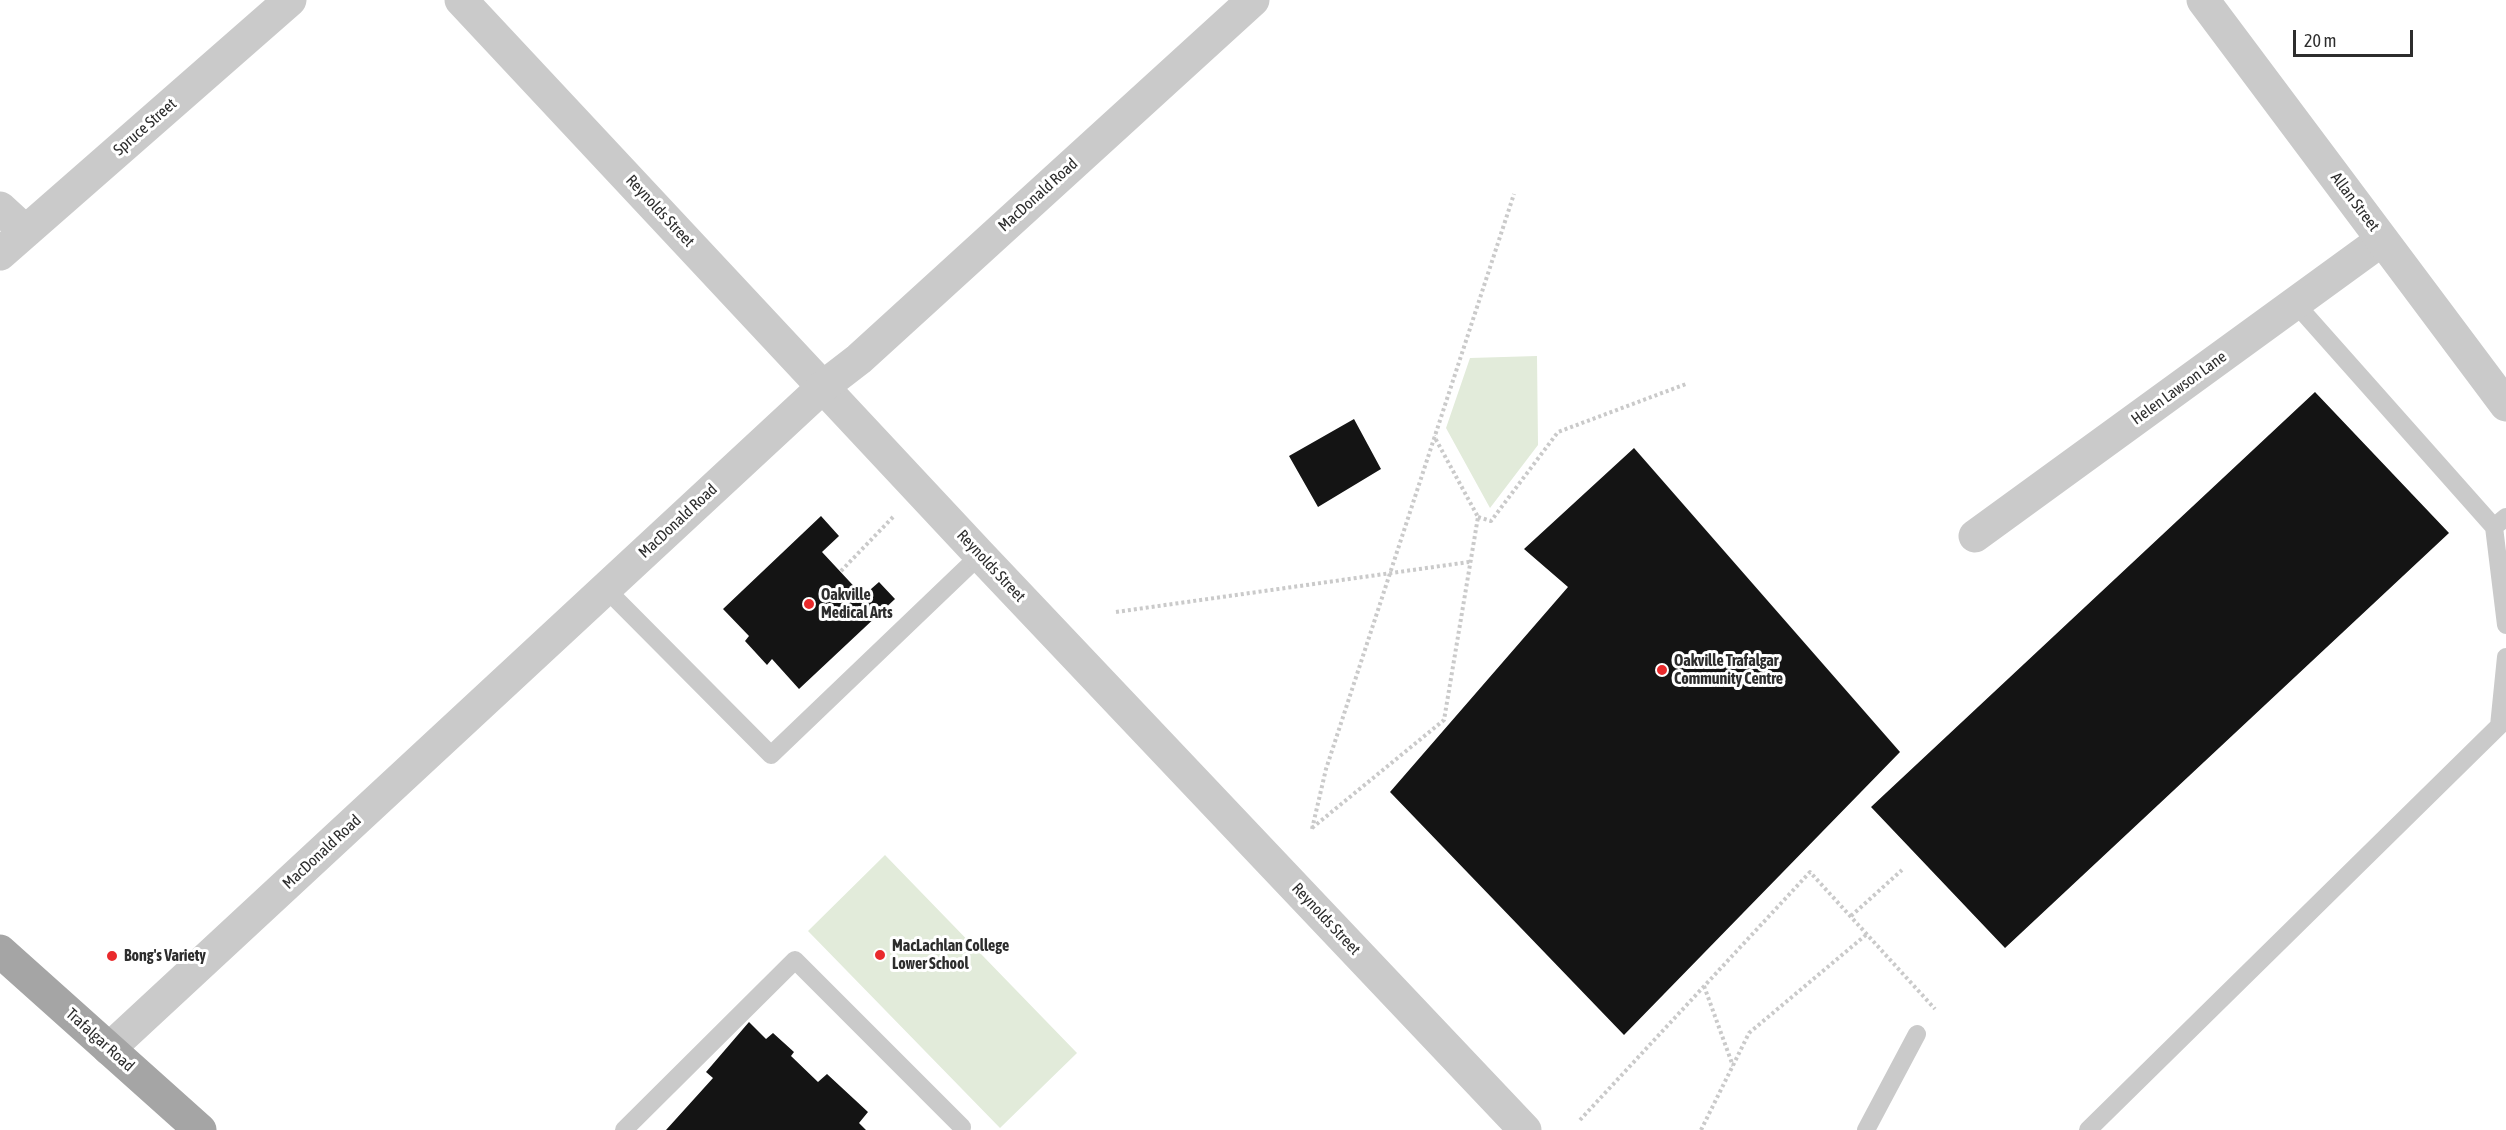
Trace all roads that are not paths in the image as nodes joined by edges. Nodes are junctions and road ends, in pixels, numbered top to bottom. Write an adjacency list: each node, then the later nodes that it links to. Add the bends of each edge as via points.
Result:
1 (290, 0): 6 (street, Spruce Street)
2 (461, 0): 10 (street, Reynolds Street)
3 (1253, 0): 10 (street, MacDonald Road)
4 (2203, 0): 7 (street, Allan Street)
5 (0, 208): 6 (street)
6 (25, 231): 8 (street, Spruce Street)
7 (2382, 240): 9 (street, Helen Lawson Lane); 11 (street, Allan Street)
8 (0, 254)
9 (2295, 303): 12 (lane); 13 (street, Helen Lawson Lane)
10 (824, 386): 14 (street, Reynolds Street); 15 (street, MacDonald Road)
11 (2506, 405)
12 (2500, 522): 16 (lane)
13 (1975, 536)
14 (980, 555): 15 (lane, via 771,755); 24 (street, Reynolds Street)
15 (605, 588): 20 (street, MacDonald Road)
16 (2506, 625)
17 (2506, 657): 26 (lane, via 2499,726)
18 (0, 951): 20 (main road, Trafalgar Road)
19 (1917, 1034): 25 (lane)
20 (109, 1048): 22 (main road, Trafalgar Road)
21 (962, 1126): 23 (lane, via 795,960)
22 (200, 1130)
23 (624, 1130)
24 (1525, 1130)
25 (1866, 1130)
26 (2088, 1130)

